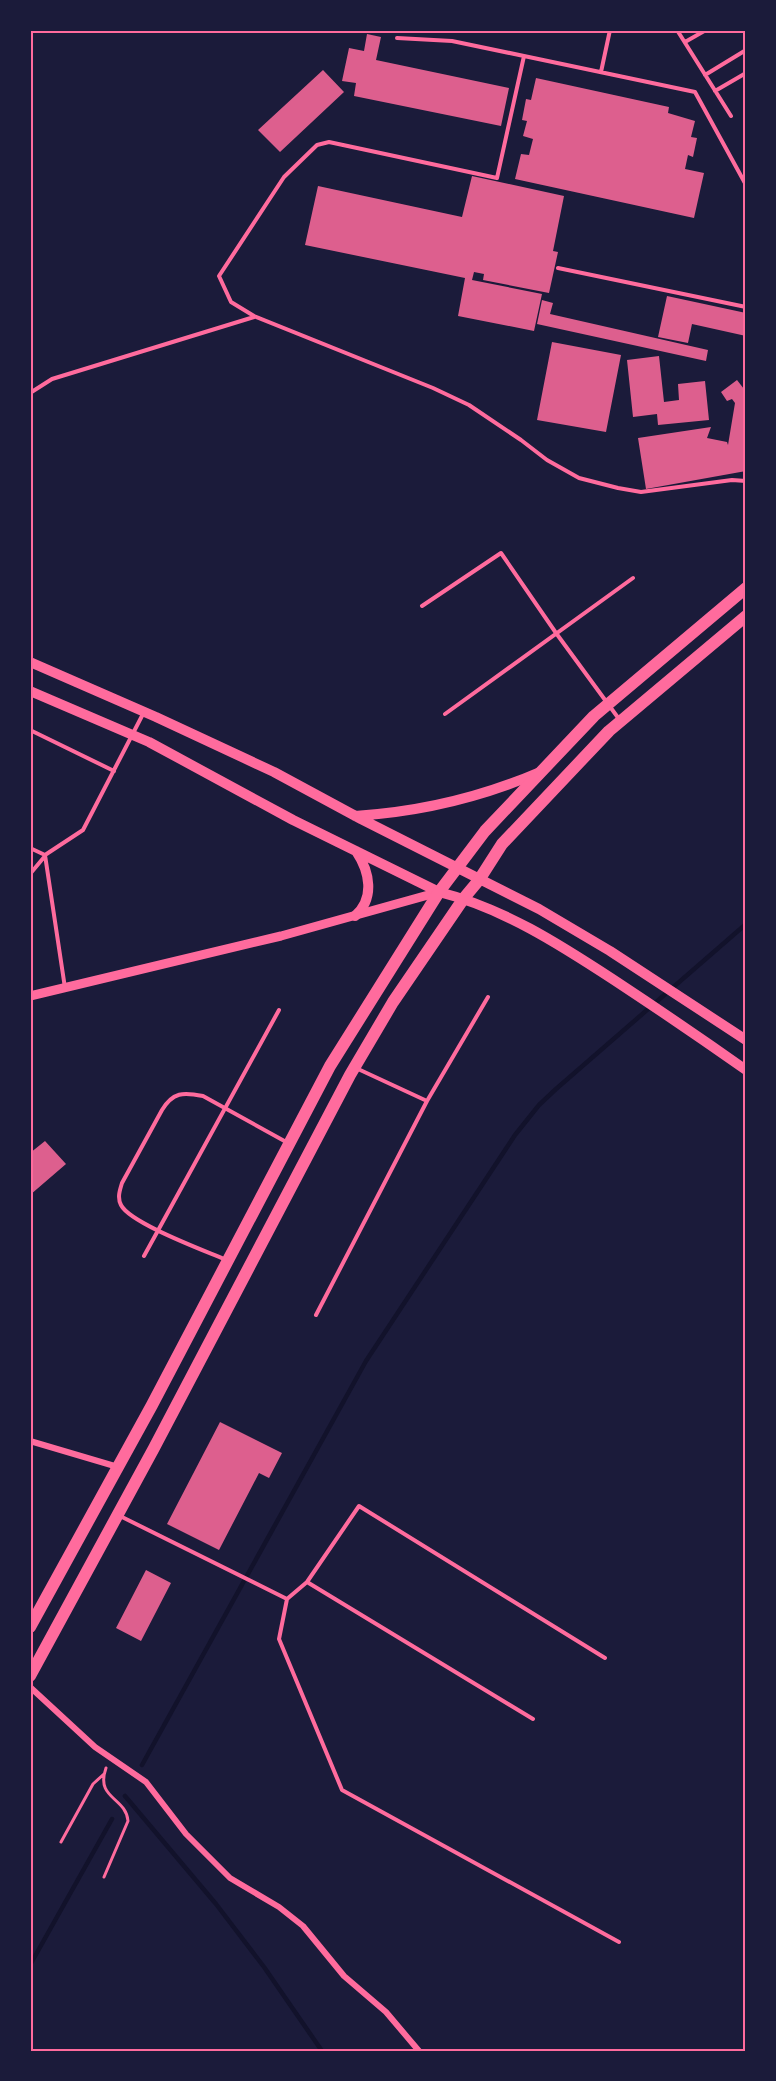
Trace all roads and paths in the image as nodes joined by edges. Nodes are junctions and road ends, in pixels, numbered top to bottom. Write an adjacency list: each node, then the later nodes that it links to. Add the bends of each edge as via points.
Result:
1 (610, 30): 8 (lane)
2 (677, 30): 5 (lane)
3 (706, 30): 5 (lane)
4 (397, 38): 7 (lane, via 452,41)
5 (685, 42): 10 (lane)
6 (746, 50): 10 (lane)
7 (524, 56): 8 (lane); 16 (lane, via 497,178 329,142 317,145 284,177 219,276 231,302)
8 (601, 72): 13 (lane, via 695,92)
9 (746, 73): 11 (lane)
10 (705, 75): 11 (lane)
11 (715, 91): 12 (lane)
12 (730, 116)
13 (746, 185)
14 (558, 268): 15 (lane)
15 (746, 308)
16 (254, 316): 17 (lane, via 52,379); 18 (lane, via 469,405 547,460 579,477 641,492)
17 (30, 393)
18 (746, 481)
19 (633, 578): 23 (lane)
20 (746, 588): 26 (main road)
21 (423, 606): 23 (lane, via 501,552)
22 (746, 616): 29 (main road)
23 (556, 633): 26 (lane); 28 (lane)
24 (30, 662): 27 (main road)
25 (30, 691): 31 (main road)
26 (608, 704): 29 (lane); 33 (main road)
27 (144, 712): 31 (lane); 34 (main road, via 274,772)
28 (445, 714)
29 (621, 721): 40 (main road, via 502,844)
30 (30, 730): 32 (lane)
31 (132, 735): 32 (lane); 36 (main road)
32 (114, 771): 37 (lane, via 83,830)
33 (541, 772): 34 (main road, via 451,803); 38 (main road, via 485,831)
34 (356, 816): 38 (main road)
35 (30, 848): 37 (lane)
36 (354, 849): 41 (main road); 43 (main road, via 364,864 370,888 364,908)
37 (45, 855): 39 (lane); 44 (lane)
38 (458, 868): 40 (main road); 41 (main road)
39 (30, 874)
40 (479, 880): 42 (main road); 48 (main road, via 539,909 610,951)
41 (439, 892): 42 (main road); 43 (street); 53 (main road, via 330,1066)
42 (464, 898): 49 (main road, via 393,1002); 50 (main road, via 517,921 599,970)
43 (355, 916): 44 (street)
44 (65, 988): 45 (street)
45 (30, 996)
46 (488, 997): 51 (lane)
47 (279, 1010): 52 (lane)
48 (746, 1040)
49 (355, 1067): 51 (lane); 60 (main road)
50 (746, 1070)
51 (426, 1101): 57 (lane)
52 (224, 1108): 53 (lane); 54 (lane); 54 (lane, via 190,1093 167,1100 122,1182 121,1206 135,1220)
53 (289, 1144): 56 (main road)
54 (158, 1229): 55 (lane); 56 (lane)
55 (144, 1256)
56 (228, 1261): 59 (main road)
57 (316, 1315)
58 (30, 1441): 59 (street)
59 (118, 1467): 63 (main road)
60 (118, 1515): 62 (lane); 65 (main road)
61 (307, 1582): 62 (lane); 64 (lane, via 359,1506); 67 (lane)
62 (287, 1599): 72 (lane, via 279,1639 342,1790)
63 (30, 1627)
64 (605, 1658)
65 (30, 1676)
66 (30, 1687): 68 (street)
67 (533, 1719)
68 (109, 1757): 69 (path); 73 (street, via 146,1782 178,1826 230,1878 303,1926 344,1976 386,2013)
69 (104, 1774): 70 (path, via 93,1784); 71 (path, via 107,1793 128,1818)
70 (61, 1842)
71 (104, 1877)
72 (620, 1942)
73 (419, 2051)

